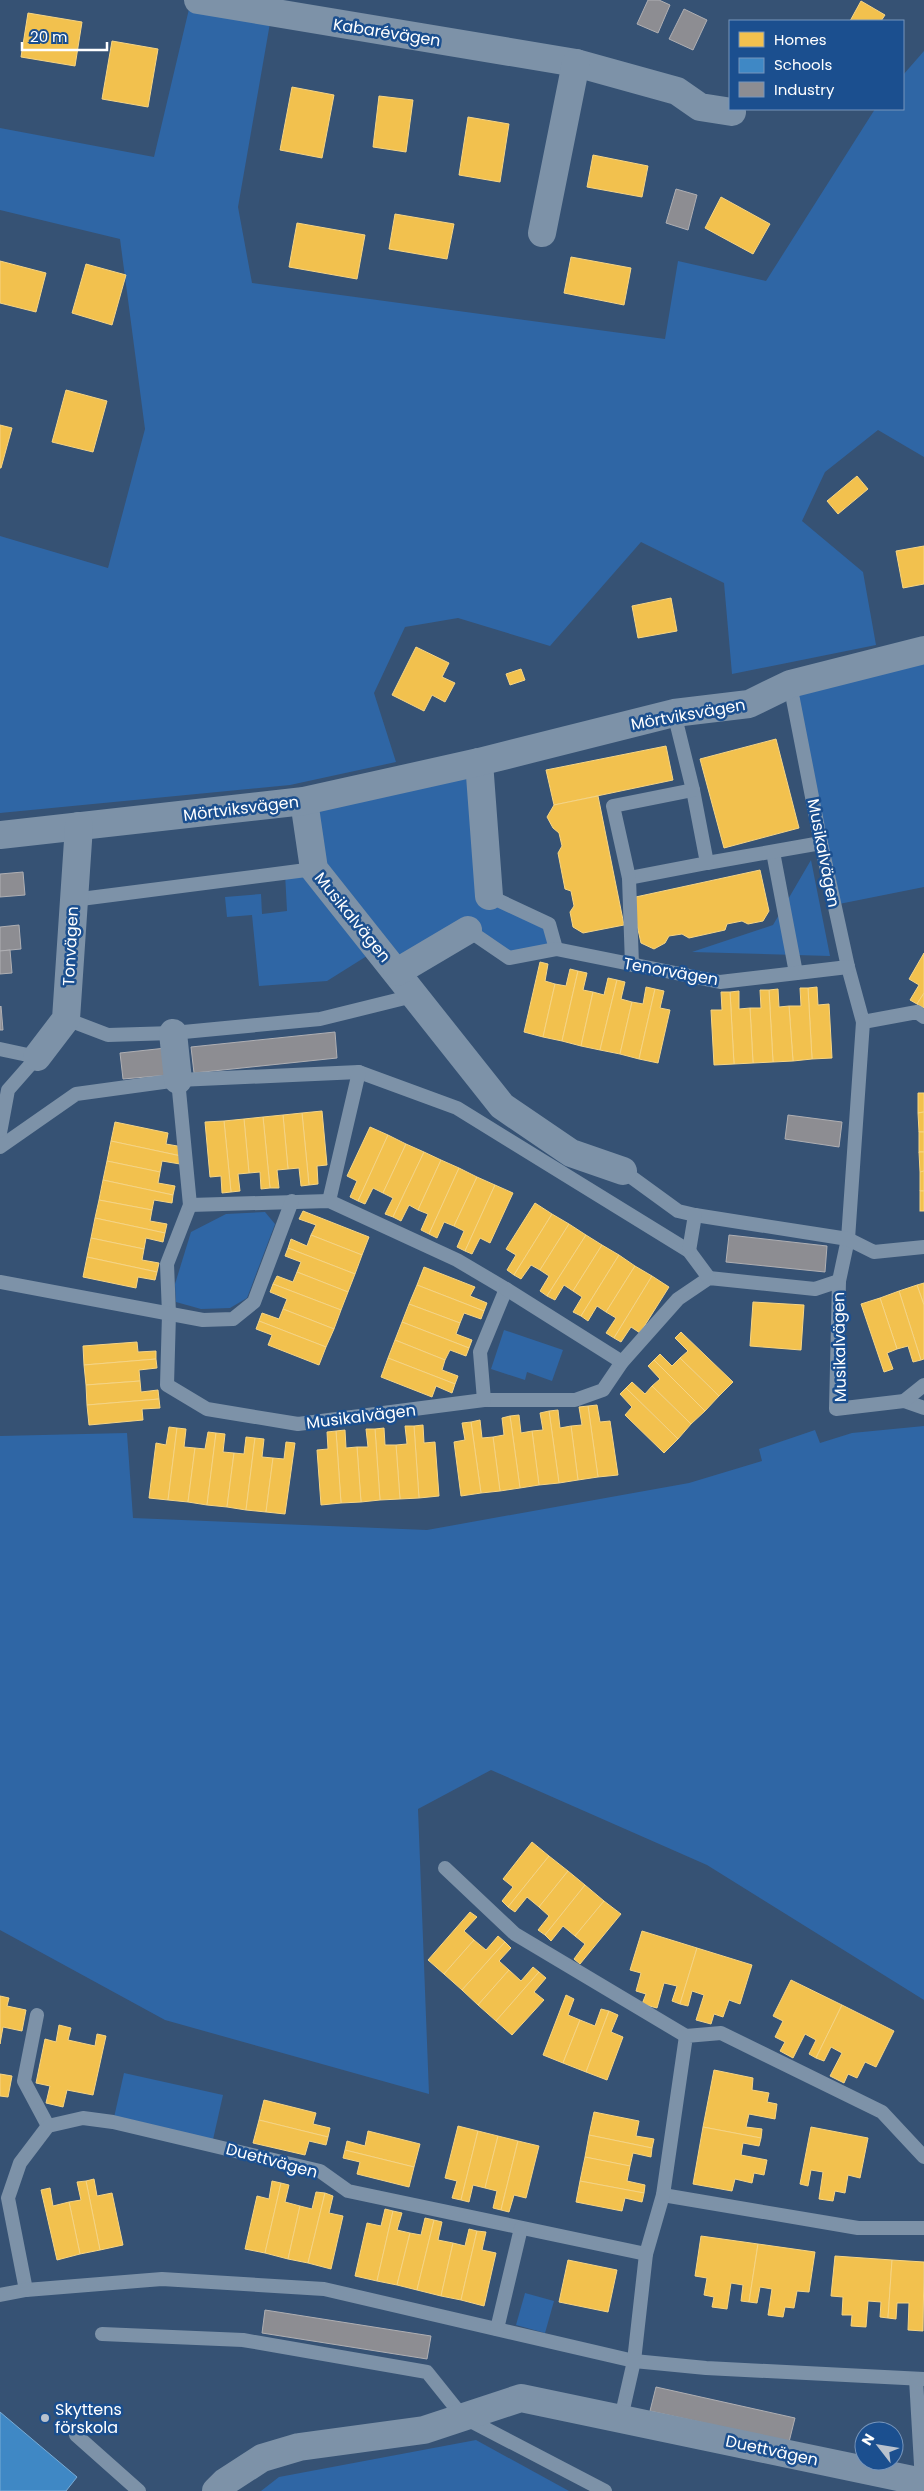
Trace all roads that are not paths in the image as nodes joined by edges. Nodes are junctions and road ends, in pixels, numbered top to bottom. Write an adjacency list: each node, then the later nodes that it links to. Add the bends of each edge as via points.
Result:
1 (198, 0): 2 (street, Kabarévägen)
2 (576, 63): 3 (street, Kabarévägen, via 677,91 700,107); 4 (street)
3 (732, 112)
4 (542, 233)
5 (924, 650): 6 (street, Mörtviksvägen)
6 (790, 684): 7 (street, Mörtviksvägen, via 749,704); 13 (lane, Musikalvägen)
7 (674, 713): 8 (street, Mörtviksvägen); 9 (lane)
8 (479, 762): 10 (street, Mörtviksvägen); 18 (street)
9 (694, 790): 15 (lane); 17 (lane, via 613,806)
10 (304, 801): 11 (street, Mörtviksvägen); 16 (street, Musikalvägen)
11 (78, 826): 12 (street, Mörtviksvägen); 19 (street, Tonvägen)
12 (0, 835)
13 (821, 844): 14 (lane); 23 (lane, Musikalvägen)
14 (773, 852): 15 (lane); 25 (lane)
15 (707, 863): 17 (lane)
16 (314, 869): 19 (lane); 24 (street, Musikalvägen)
17 (629, 878): 22 (lane)
18 (489, 896): 21 (lane, via 550,924)
19 (72, 900): 28 (street, Tonvägen)
20 (468, 930): 21 (lane, Tenorvägen, via 509,958); 24 (street, Musikalvägen)
21 (556, 949): 22 (lane, Tenorvägen)
22 (632, 965): 25 (lane, Tenorvägen, via 720,982)
23 (848, 967): 25 (lane, Tenorvägen); 29 (lane, Musikalvägen)
24 (397, 972): 26 (street, Musikalvägen)
25 (796, 973)
26 (413, 996): 30 (lane, via 320,1019); 37 (street, Musikalvägen, via 502,1106 570,1153)
27 (924, 1017): 29 (lane, via 917,1012)
28 (66, 1019): 30 (lane, via 108,1035); 32 (street)
29 (863, 1022): 42 (lane, Musikalvägen)
30 (173, 1033): 34 (street)
31 (0, 1049): 32 (lane)
32 (37, 1057): 35 (lane, via 8,1090)
33 (358, 1072): 34 (lane); 39 (lane); 44 (lane, via 457,1108)
34 (178, 1080): 36 (lane, via 76,1094); 40 (lane, Musikalvägen)
35 (0, 1133)
36 (0, 1147)
37 (623, 1171): 41 (lane, Musikalvägen, via 678,1210)
38 (292, 1201): 39 (lane); 40 (lane); 49 (lane, via 254,1302 233,1319 203,1320)
39 (329, 1201): 48 (lane, via 457,1260)
40 (190, 1206): 49 (lane, Musikalvägen, via 167,1264)
41 (695, 1215): 42 (lane, Musikalvägen); 44 (lane)
42 (848, 1239): 43 (lane, Musikalvägen, via 874,1252); 46 (lane, Musikalvägen)
43 (924, 1247)
44 (689, 1251): 45 (lane)
45 (709, 1278): 46 (lane, Musikalvägen, via 815,1289); 50 (lane, Musikalvägen, via 678,1299)
46 (839, 1281): 53 (lane, Musikalvägen, via 836,1409)
47 (0, 1282): 49 (lane)
48 (506, 1289): 50 (lane); 52 (lane, via 480,1352)
49 (169, 1314): 52 (lane, Musikalvägen, via 167,1385 207,1409 298,1424)
50 (622, 1362): 52 (lane, Musikalvägen, via 603,1390 575,1400)
51 (924, 1385): 53 (lane)
52 (484, 1400)
53 (904, 1401): 54 (lane, Musikalvägen)
54 (924, 1408)
55 (445, 1868): 57 (lane, via 515,1934)
56 (37, 2014): 58 (lane, via 24,2081)
57 (686, 2036): 59 (lane, via 721,2033 882,2112); 60 (lane)
58 (48, 2126): 61 (lane, via 20,2163); 62 (lane, Duettvägen, via 82,2118 113,2122 320,2171 348,2191)
59 (924, 2157)
60 (663, 2195): 63 (lane, via 858,2228); 64 (lane)
61 (4, 2198): 65 (lane)
62 (521, 2228): 64 (lane, Duettvägen); 67 (lane)
63 (924, 2228)
64 (646, 2254): 69 (lane)
65 (26, 2290): 66 (lane, Duettvägen); 67 (lane, Duettvägen, via 162,2279 324,2289)
66 (0, 2295)
67 (497, 2329): 69 (lane, Duettvägen)
68 (102, 2334): 71 (lane, via 243,2340 427,2372)
69 (634, 2361): 70 (lane, Duettvägen); 72 (lane)
70 (920, 2379): 74 (lane, Duettvägen)
71 (462, 2417): 72 (street, Duettvägen, via 521,2398); 76 (street, Duettvägen, via 424,2430 299,2447 262,2458); 77 (lane)
72 (621, 2418): 74 (street, Duettvägen)
73 (76, 2435): 75 (lane)
74 (923, 2483)
75 (139, 2491)
76 (216, 2491)
77 (605, 2491)

